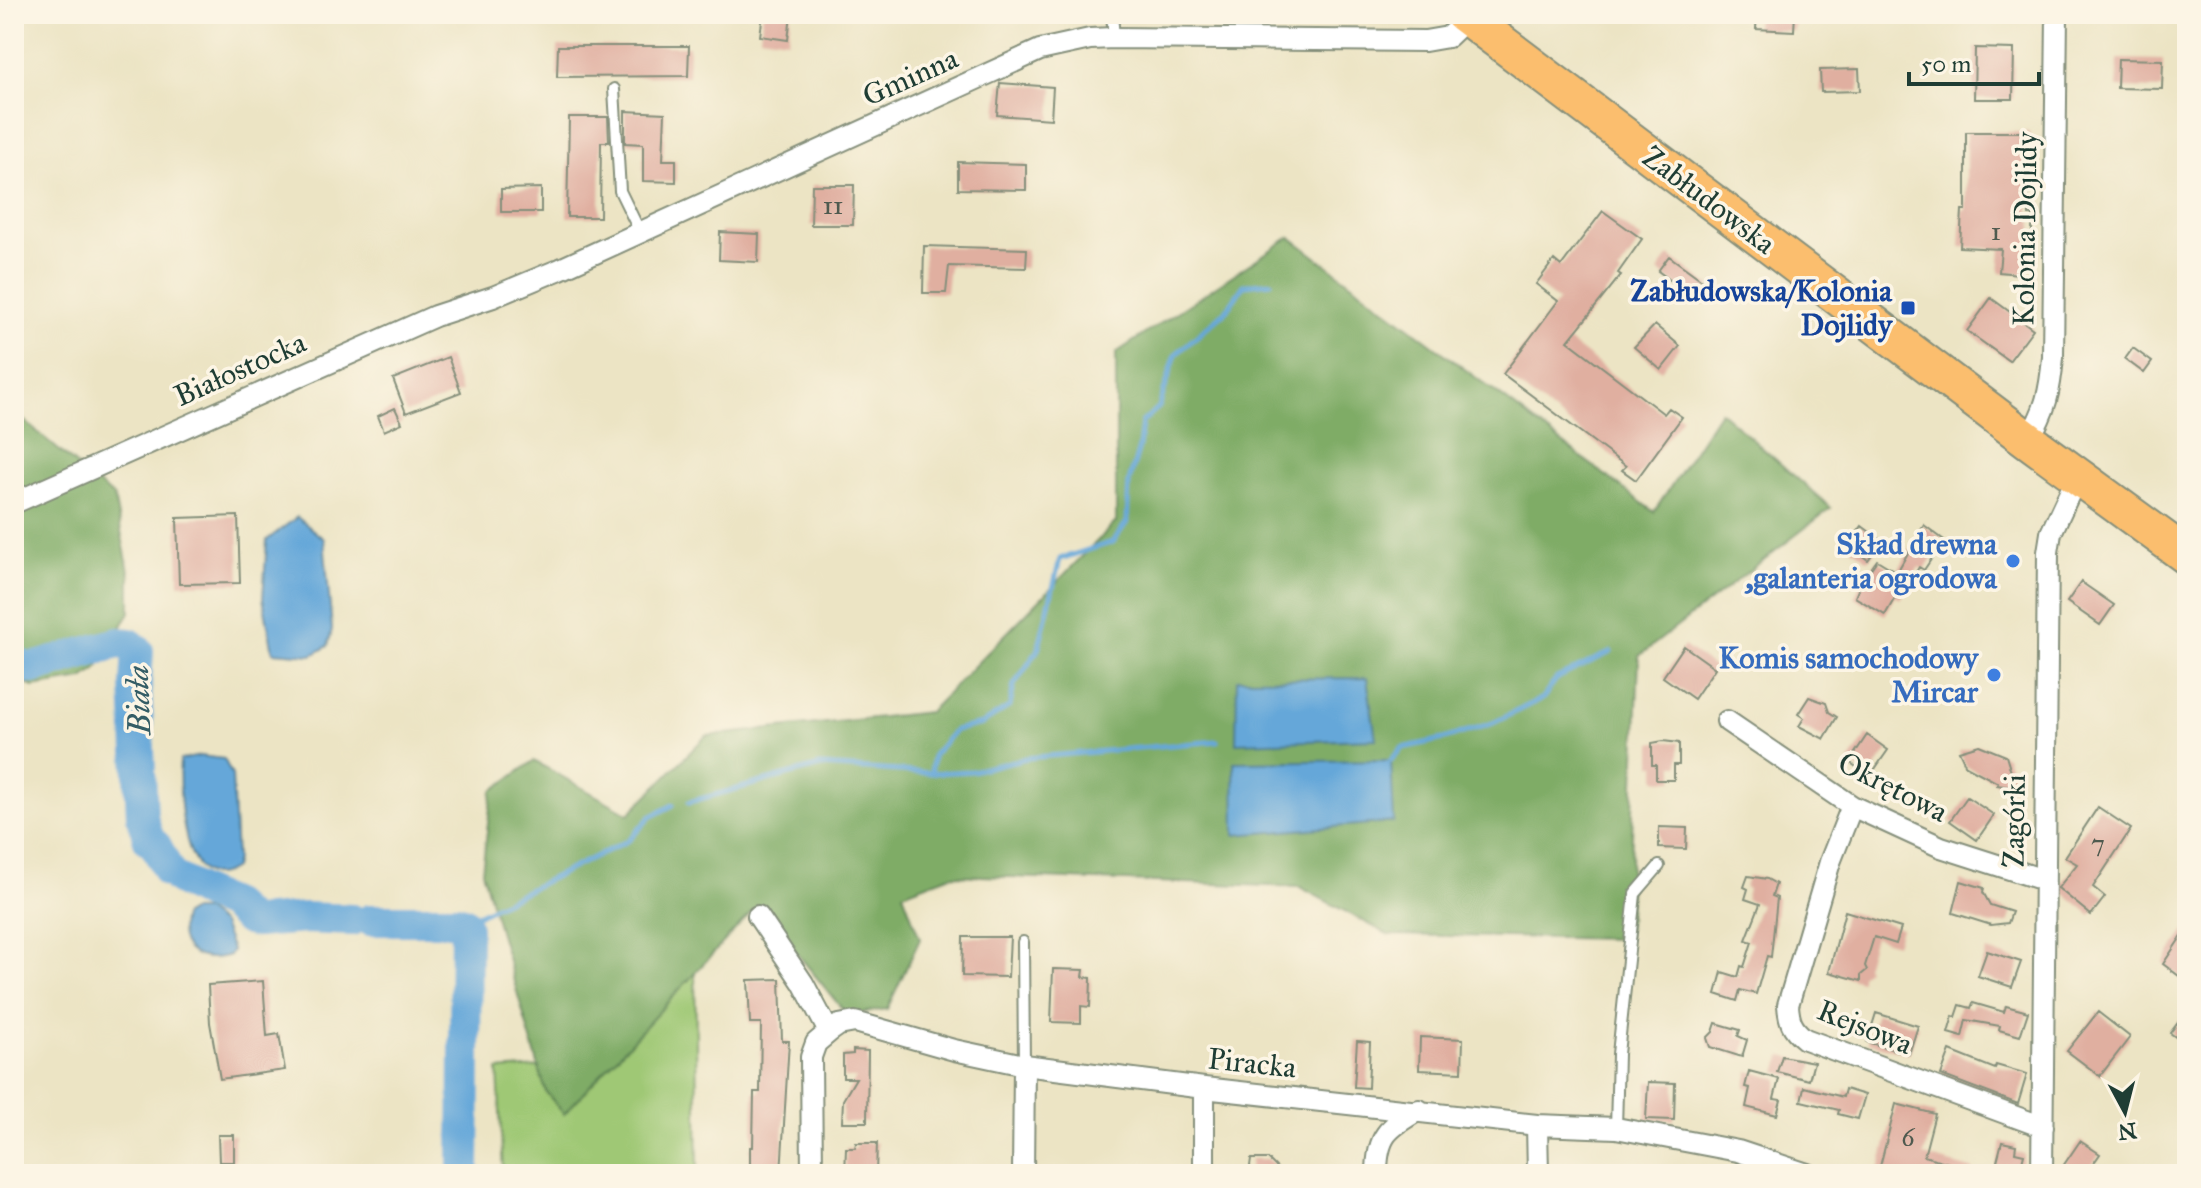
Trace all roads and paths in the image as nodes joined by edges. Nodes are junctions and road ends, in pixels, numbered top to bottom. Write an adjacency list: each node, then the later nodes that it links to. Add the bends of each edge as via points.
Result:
1 (1112, 14): 4 (lane)
2 (2057, 14): 8 (street, Kolonia Dojlidy, via 2053,357 2049,398)
3 (1465, 16): 4 (street, Gminna, via 1448,37 1425,41); 8 (highway, Zabłudowska)
4 (1114, 38): 6 (street, Gminna, via 1040,50)
5 (614, 89): 6 (lane, via 620,191)
6 (640, 232): 7 (street, Gminna)
7 (493, 297): 10 (street, Białostocka, via 435,316)
8 (2028, 440): 9 (highway, Zabłudowska)
9 (2078, 475): 11 (highway, Zabłudowska); 15 (street, Zagórki, via 2051,533 2048,552)
10 (14, 503)
11 (2187, 556)
12 (1727, 721): 13 (street, Okrętowa)
13 (1852, 806): 15 (street, Okrętowa, via 1941,847); 23 (street, Rejsowa, via 1788,1005 1794,1031)
14 (1659, 866): 24 (lane, via 1635,894)
15 (2044, 880): 23 (street, Zagórki)
16 (758, 916): 18 (street)
17 (1023, 942): 19 (lane)
18 (829, 1032): 19 (street, Piracka, via 839,1025 869,1024 890,1034); 25 (street, via 816,1043 811,1057)
19 (1024, 1065): 20 (street, Piracka); 26 (street)
20 (1204, 1088): 21 (street, Piracka); 27 (street)
21 (1419, 1110): 22 (street, Piracka); 28 (street, via 1382,1138)
22 (1537, 1125): 24 (street, Piracka); 29 (street)
23 (2043, 1127): 31 (street, Zagórki)
24 (1616, 1128): 30 (street, Piracka, via 1738,1151)
25 (812, 1174)
26 (1023, 1174)
27 (1204, 1174)
28 (1377, 1174)
29 (1538, 1174)
30 (1807, 1174)
31 (2042, 1174)

